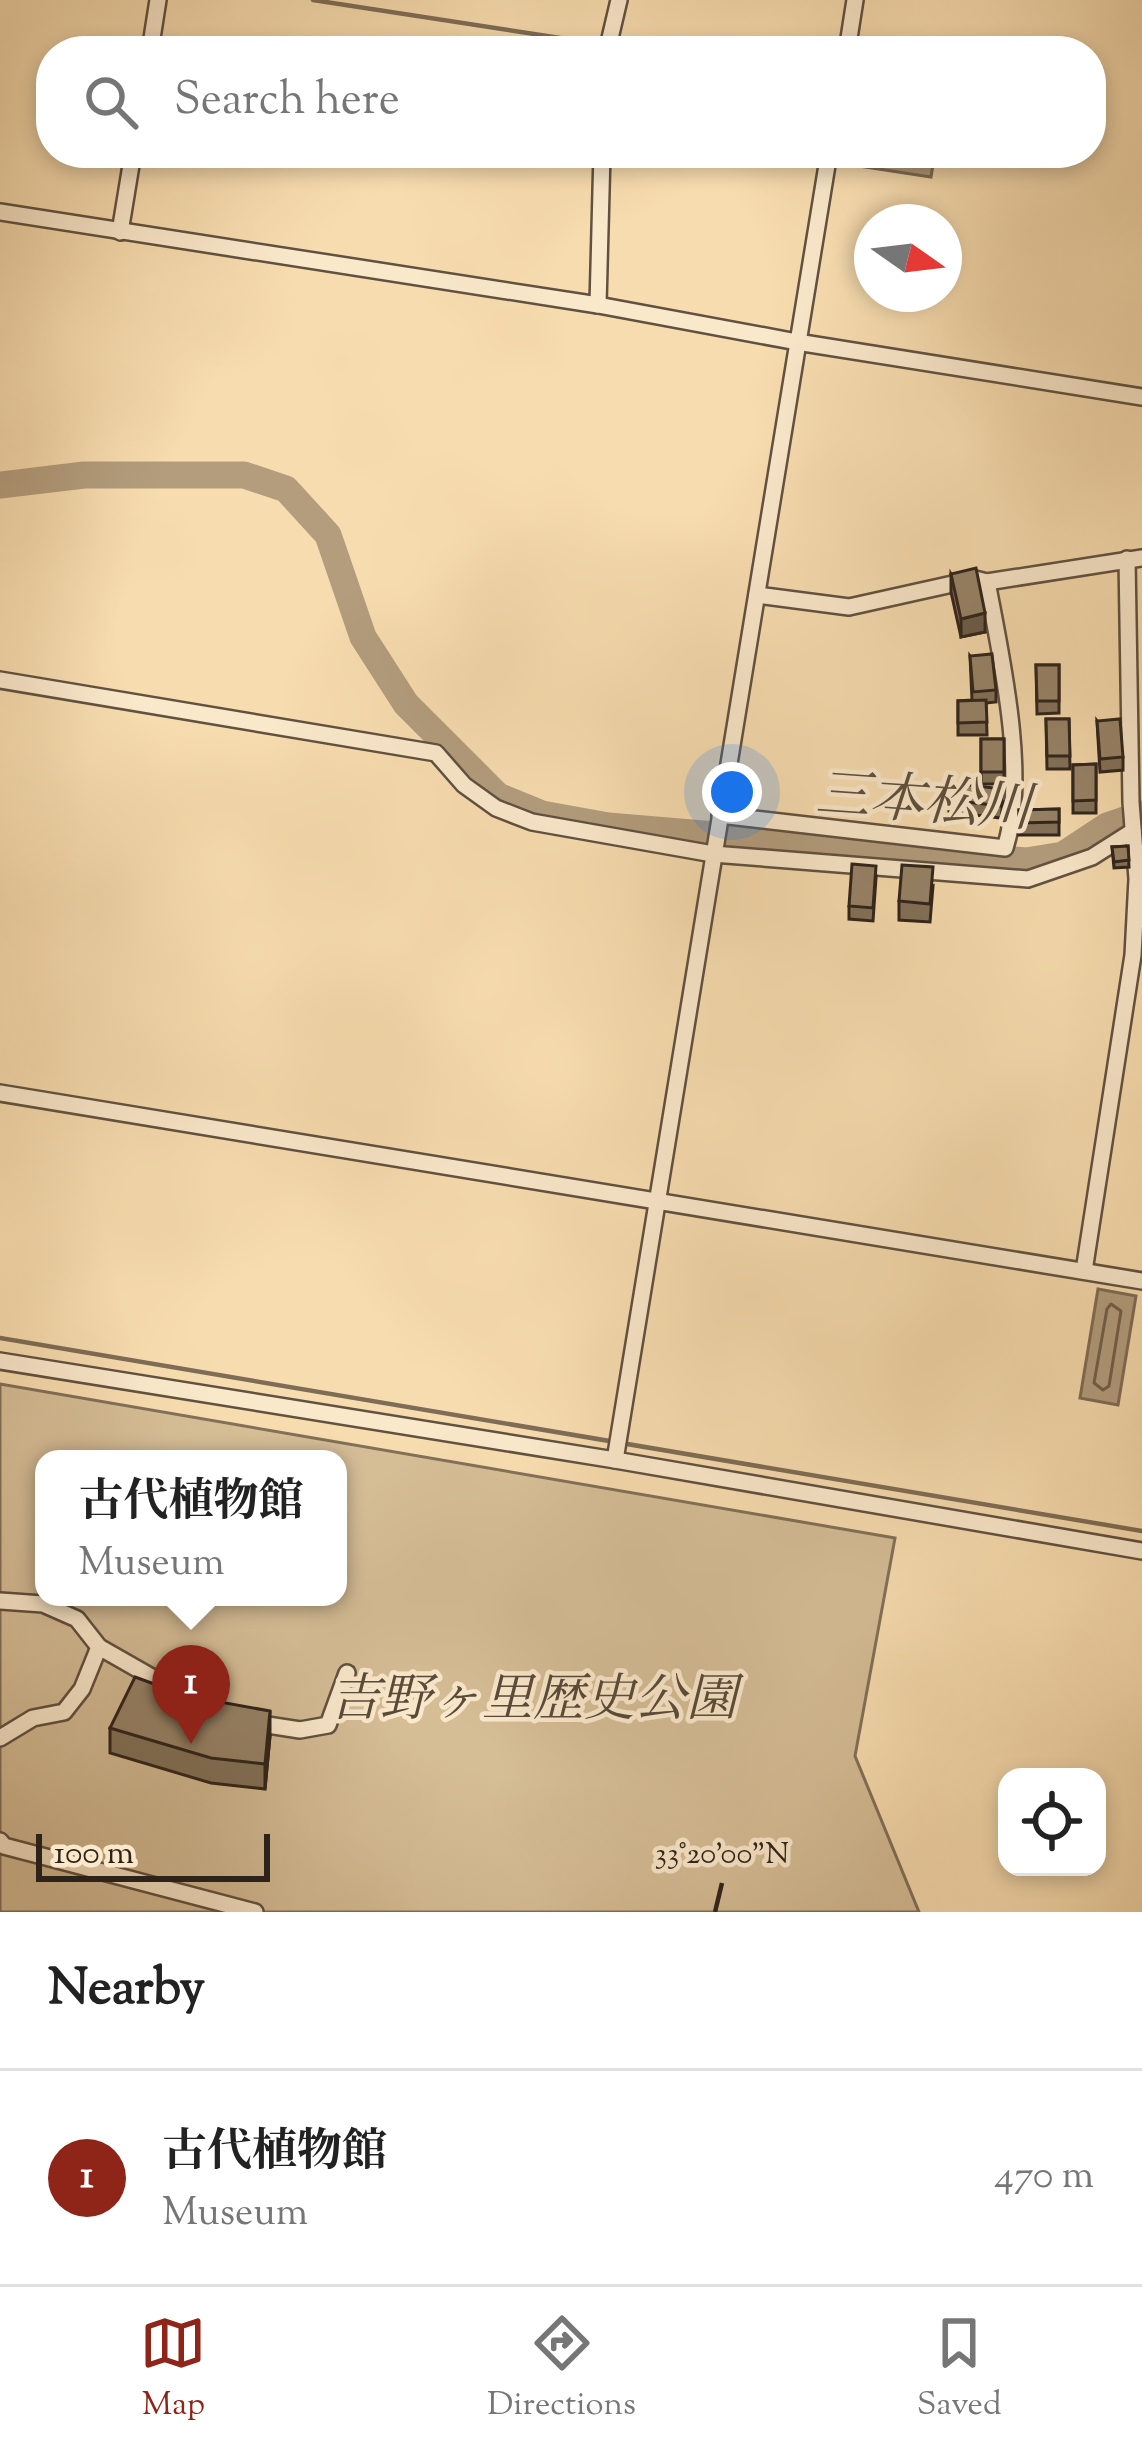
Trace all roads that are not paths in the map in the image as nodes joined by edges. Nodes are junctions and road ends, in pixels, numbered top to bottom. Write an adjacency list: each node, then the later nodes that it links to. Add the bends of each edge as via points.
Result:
1 (158, 0): 4 (street)
2 (619, 0): 5 (street)
3 (856, 0): 6 (street)
4 (152, 36)
5 (611, 36)
6 (850, 36)
7 (131, 168): 11 (street)
8 (602, 168): 12 (street)
9 (826, 168): 13 (street)
10 (0, 212): 11 (street)
11 (120, 232): 12 (street)
12 (598, 305): 13 (street)
13 (796, 342): 14 (street); 17 (street)
14 (1142, 397)
15 (1134, 559): 16 (street); 20 (street)
16 (987, 582): 17 (street, via 849,608); 19 (street, via 1012,733 1005,848)
17 (757, 595): 19 (street)
18 (0, 680): 21 (street, via 436,753 496,808 532,822)
19 (720, 814): 21 (street)
20 (1133, 831): 21 (street, via 1092,857 1028,879); 24 (street, via 1133,955)
21 (713, 854): 23 (street)
22 (0, 1094): 23 (street)
23 (656, 1200): 24 (street); 27 (street)
24 (1084, 1271): 25 (street)
25 (1142, 1281)
26 (0, 1361): 27 (street)
27 (615, 1460): 28 (street)
28 (1142, 1551)
29 (0, 1601): 30 (street)
30 (35, 1603)
31 (48, 1606): 32 (street, via 77,1619)
32 (98, 1647): 34 (street); 36 (street, via 64,1712 33,1718)
33 (347, 1673): 35 (street, via 328,1725 300,1730)
34 (211, 1710)
35 (226, 1719)
36 (0, 1738)
37 (0, 1841): 38 (street)
38 (255, 1912)

